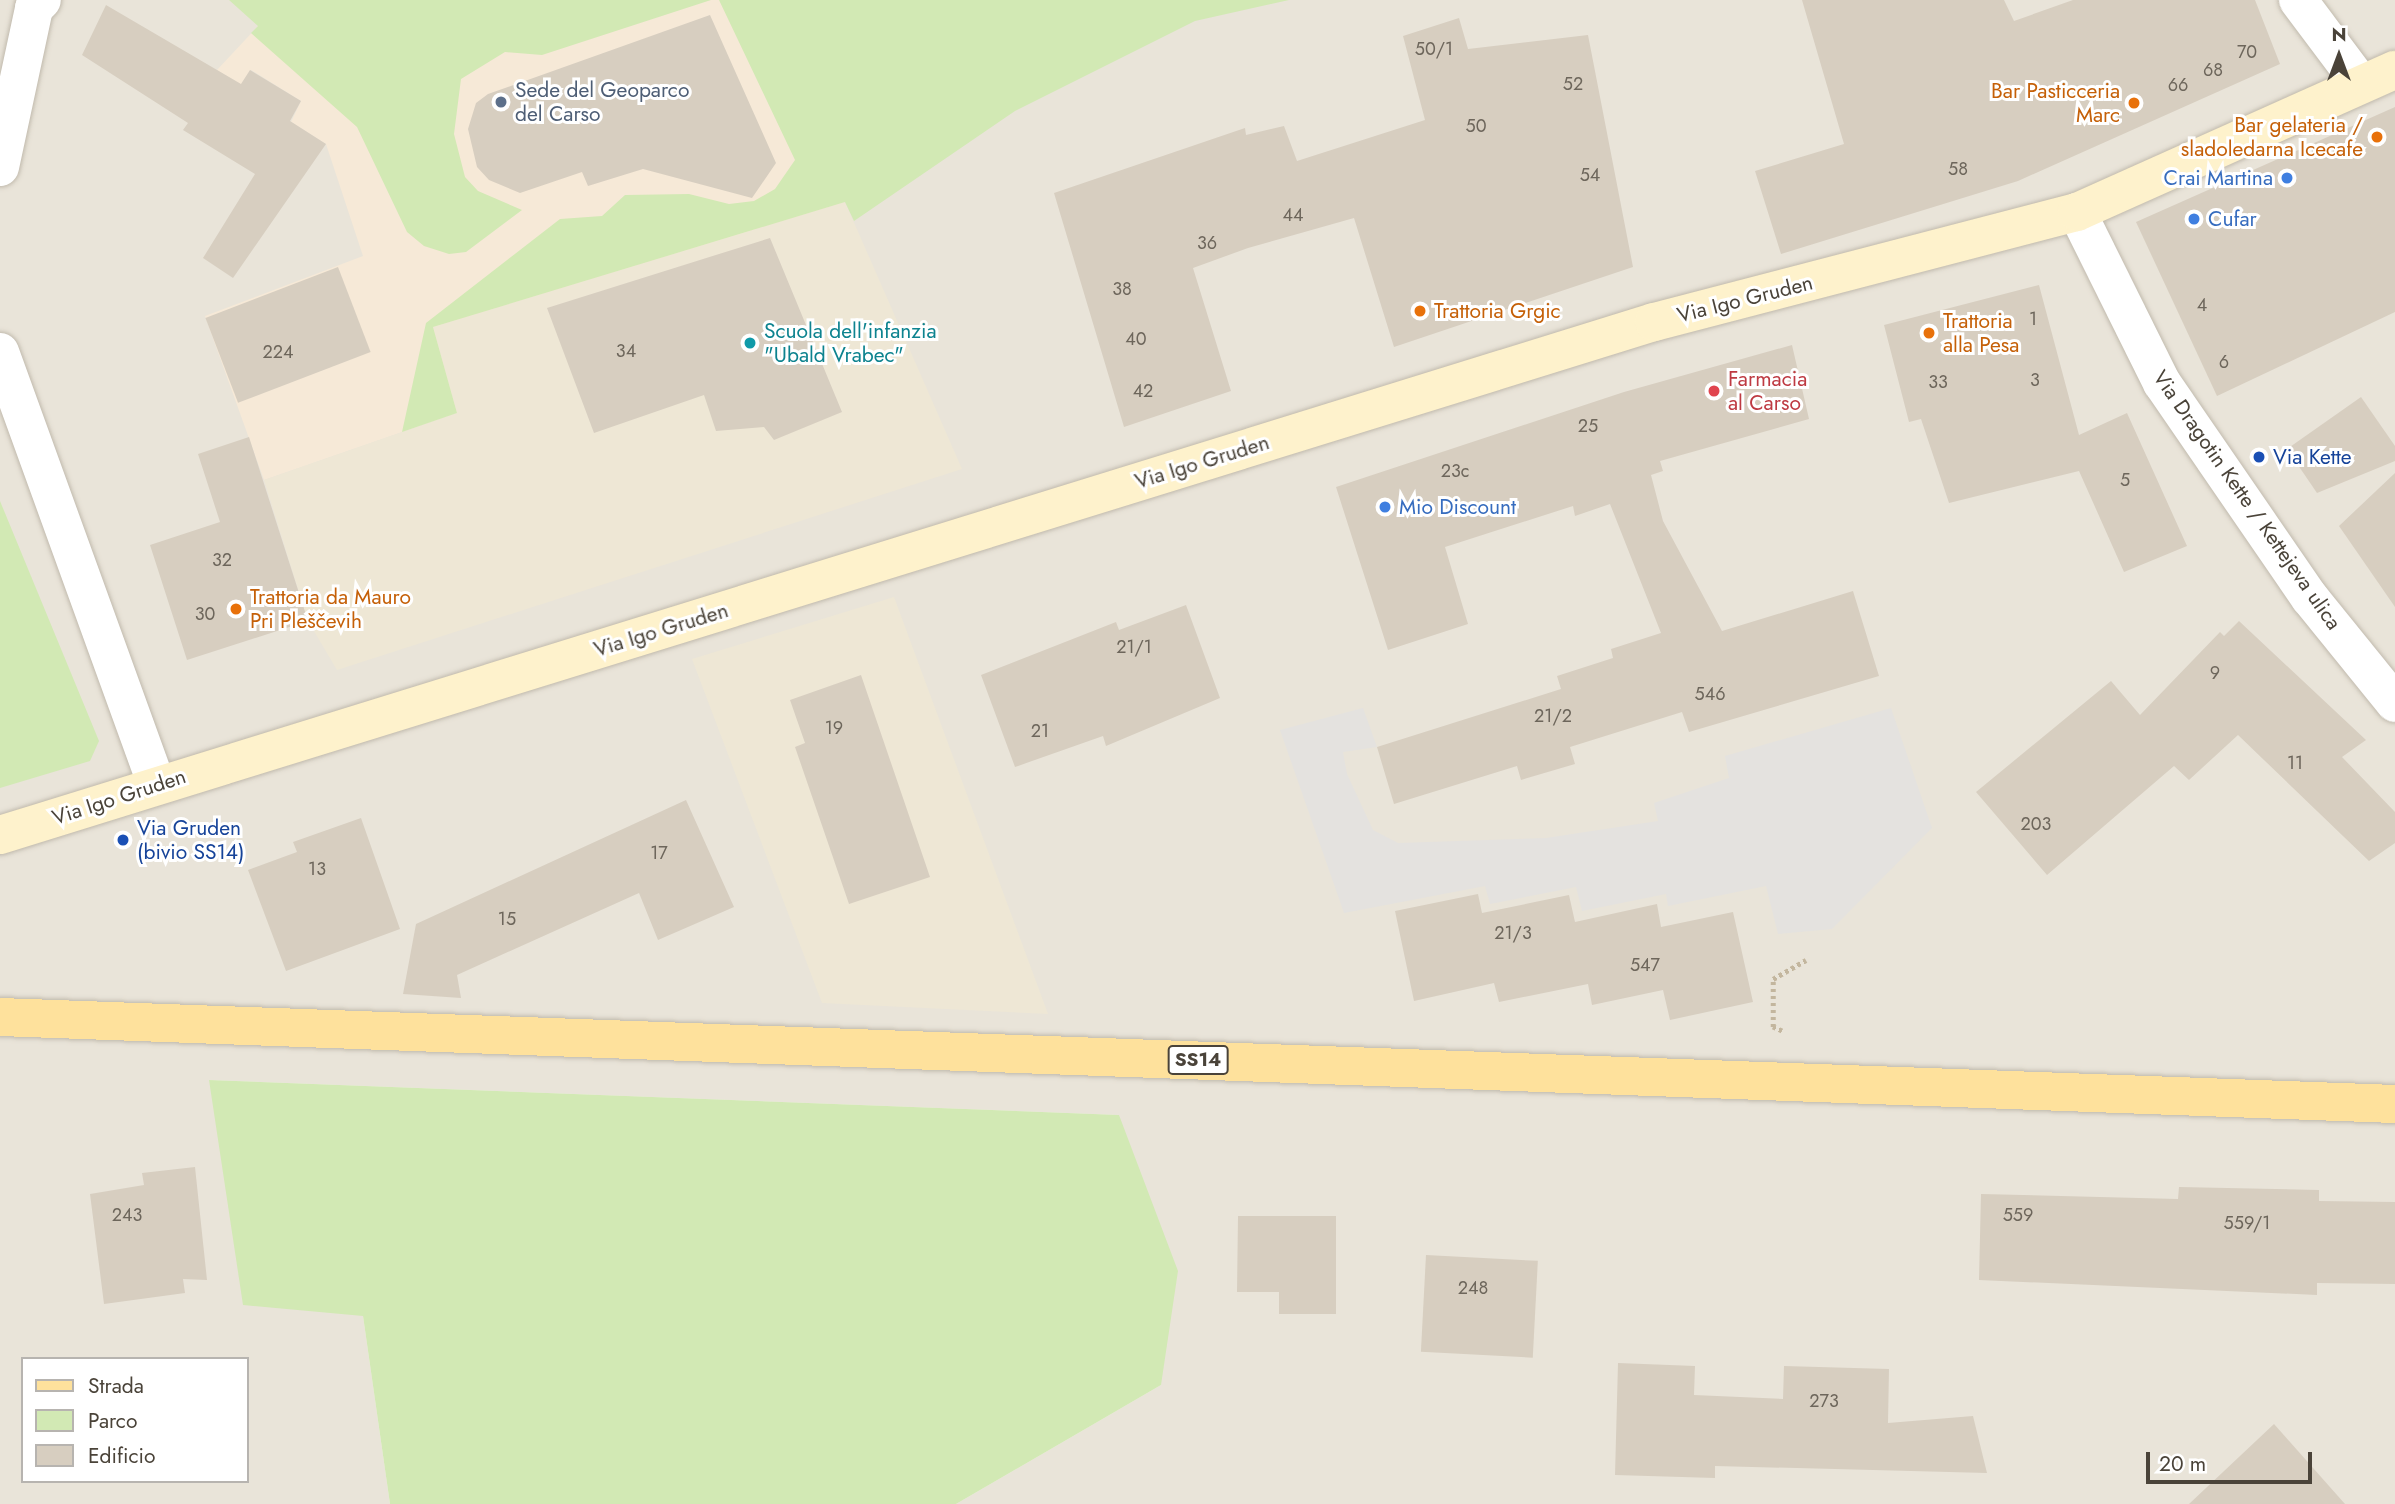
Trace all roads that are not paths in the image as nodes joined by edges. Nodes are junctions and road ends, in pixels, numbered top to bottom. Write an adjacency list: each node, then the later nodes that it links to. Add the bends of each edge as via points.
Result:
1 (42, 0): 4 (street, via 34,8)
2 (2298, 0): 3 (street)
3 (2378, 76): 5 (main road, Via Igo Gruden)
4 (0, 167)
5 (2077, 212): 7 (street, Via Dragotin Kette / Kettejeva ulica, via 2162,383 2310,598); 8 (main road, Via Igo Gruden, via 1654,322)
6 (0, 352): 8 (street)
7 (2395, 703)
8 (156, 783): 9 (main road, Via Igo Gruden)
9 (0, 835)
10 (0, 1017): 11 (main road, SS14)
11 (2395, 1104)

